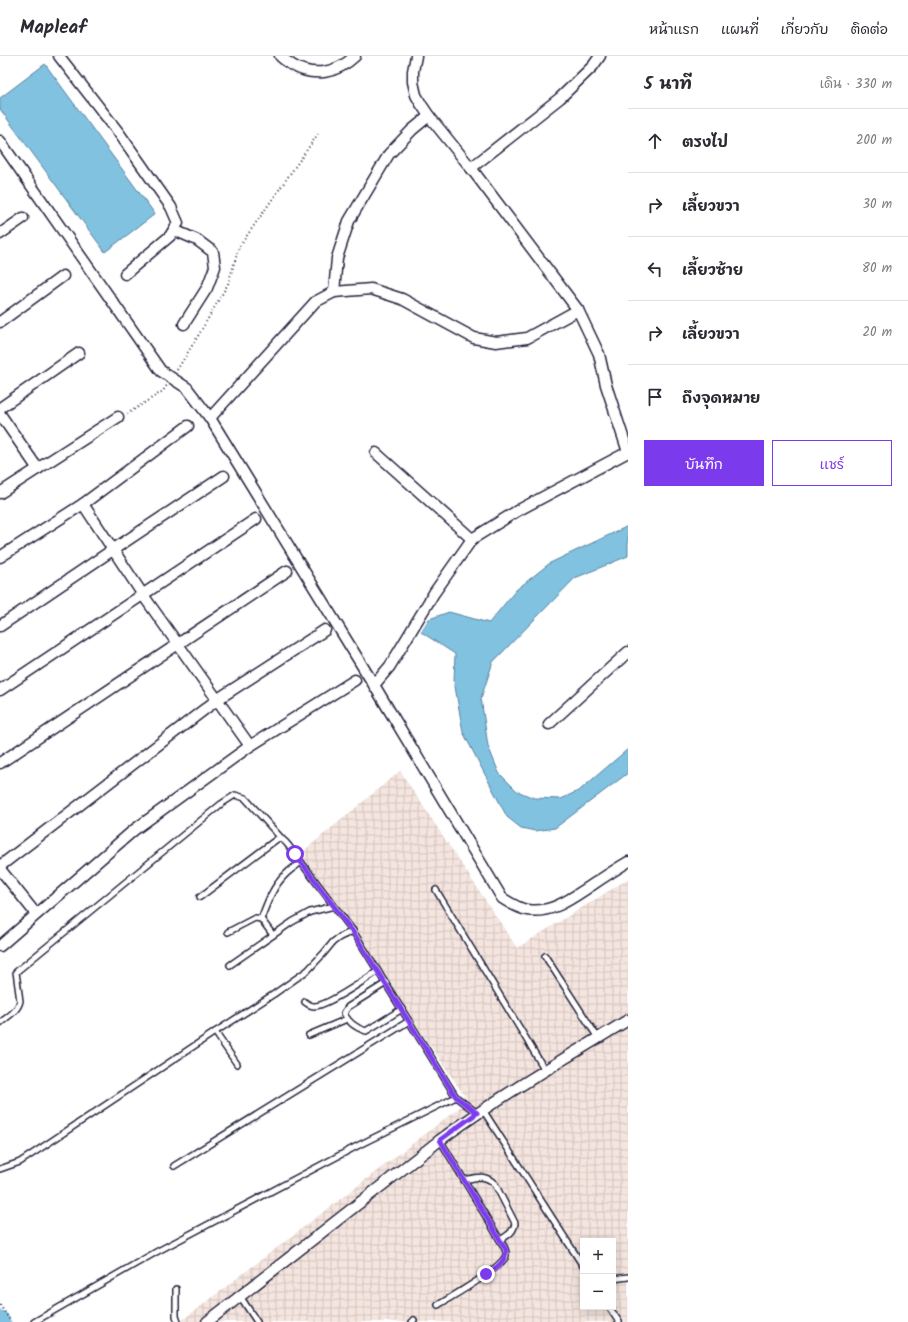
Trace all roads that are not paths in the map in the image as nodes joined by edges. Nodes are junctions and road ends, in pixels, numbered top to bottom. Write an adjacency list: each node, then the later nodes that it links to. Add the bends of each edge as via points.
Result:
1 (59, 56): 10 (street, via 119,133 171,207 178,223)
2 (280, 56): 3 (street, via 301,70 311,73 334,70)
3 (355, 56)
4 (416, 56): 6 (street, via 413,71 416,95)
5 (600, 56): 8 (street, via 560,98)
6 (429, 116): 8 (street); 14 (street, via 389,154 349,221 337,258)
7 (0, 141): 22 (street, bridge, via 161,371 187,388)
8 (471, 168): 15 (street)
9 (23, 218): 11 (street)
10 (174, 230): 12 (street); 17 (street, via 197,240 213,252 215,267 208,288)
11 (0, 234)
12 (125, 274)
13 (63, 276): 16 (street)
14 (334, 292): 15 (street, via 371,289 402,299 474,338 496,342 527,338); 22 (street, via 315,302)
15 (578, 310): 24 (street, via 599,354 606,385)
16 (0, 322)
17 (184, 324)
18 (79, 353): 19 (street)
19 (0, 408)
20 (0, 414): 26 (street)
21 (118, 417): 26 (street)
22 (210, 418): 41 (street)
23 (188, 426): 29 (street)
24 (628, 452): 31 (street)
25 (376, 453): 31 (street)
26 (38, 468): 28 (street)
27 (224, 476): 32 (street)
28 (0, 493)
29 (83, 504): 32 (street); 33 (street)
30 (256, 519): 35 (street)
31 (472, 538): 41 (street, via 434,593 390,666)
32 (114, 548): 35 (street); 36 (street)
33 (0, 557)
34 (287, 571): 38 (street)
35 (144, 594): 38 (street); 42 (street)
36 (0, 626)
37 (325, 630): 43 (street)
38 (178, 643): 43 (street); 46 (street)
39 (628, 652): 44 (street)
40 (355, 680): 45 (street)
41 (374, 685): 49 (street, via 502,898 515,907 527,910 551,908 565,903)
42 (0, 690)
43 (218, 700): 45 (street); 50 (street)
44 (549, 724)
45 (250, 746): 54 (street, via 134,830)
46 (0, 763)
47 (283, 840): 48 (lane); 52 (lane, via 277,839); 69 (lane, via 245,798 235,796 226,801 16,972 19,1005)
48 (301, 862): 53 (lane); 55 (lane, via 279,882)
49 (628, 862)
50 (1, 872): 54 (street)
51 (436, 890): 74 (lane)
52 (200, 897)
53 (334, 906): 57 (lane); 58 (lane, via 310,912)
54 (36, 914): 59 (street)
55 (261, 919): 56 (lane, via 255,918); 58 (lane)
56 (228, 932)
57 (353, 932): 62 (lane); 70 (lane, via 333,942 308,970)
58 (273, 935): 61 (lane)
59 (0, 946)
60 (544, 956): 72 (lane)
61 (230, 965)
62 (378, 971): 63 (lane); 64 (lane, via 320,1005 314,1006)
63 (386, 984): 65 (lane); 66 (lane, via 348,1008 344,1013)
64 (305, 1002)
65 (402, 1009): 66 (lane, via 366,1031 358,1029); 68 (lane)
66 (347, 1019): 71 (lane)
67 (628, 1020): 72 (street)
68 (409, 1021): 75 (lane); 78 (lane)
69 (0, 1023)
70 (215, 1032): 73 (lane); 79 (lane, via 20,1162)
71 (309, 1036)
72 (598, 1038): 74 (street)
73 (237, 1064)
74 (545, 1070): 76 (street)
75 (456, 1097): 76 (lane); 90 (lane, via 158,1251)
76 (480, 1111): 77 (street); 82 (lane)
77 (440, 1140): 80 (lane); 86 (street)
78 (174, 1166)
79 (0, 1169)
80 (464, 1180): 81 (lane); 81 (lane, via 478,1176 490,1179 495,1184 515,1223 510,1234)
81 (500, 1240): 87 (lane, via 506,1255 498,1266)
82 (580, 1261)
83 (628, 1276): 84 (lane)
84 (616, 1278)
85 (176, 1289): 91 (lane)
86 (240, 1296): 89 (street); 92 (lane)
87 (438, 1305)
88 (611, 1310): 93 (lane)
89 (210, 1321)
90 (34, 1322)
91 (178, 1322)
92 (257, 1322)
93 (619, 1322)

